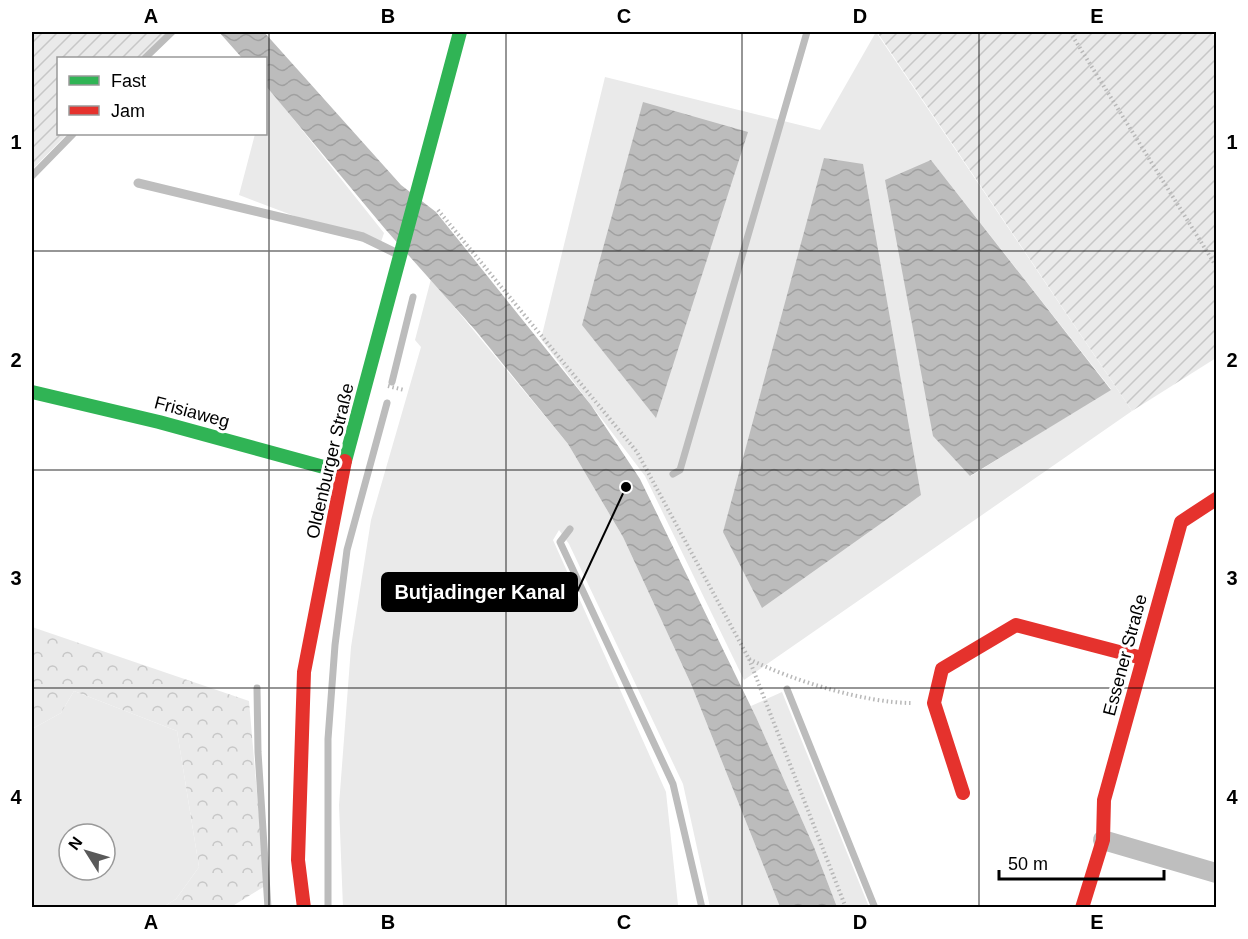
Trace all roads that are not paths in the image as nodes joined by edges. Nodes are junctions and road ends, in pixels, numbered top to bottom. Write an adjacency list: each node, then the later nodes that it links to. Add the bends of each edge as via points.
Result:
1 (460, 32): 3 (street, Oldenburger Straße, via 417,185)
2 (138, 183): 3 (lane, via 363,237)
3 (402, 256): 5 (street, Oldenburger Straße)
4 (32, 392): 5 (street, Frisiaweg)
5 (342, 472): 11 (street, Oldenburger Straße, via 304,672 298,860)
6 (1216, 500): 7 (street, Essener Straße, via 1180,522)
7 (1142, 658): 8 (street, via 1016,625 942,669 934,704); 9 (street, Essener Straße, via 1104,800)
8 (963, 793)
9 (1103, 840): 10 (street); 12 (street, Essener Straße)
10 (1216, 873)
11 (304, 908)
12 (1082, 908)

